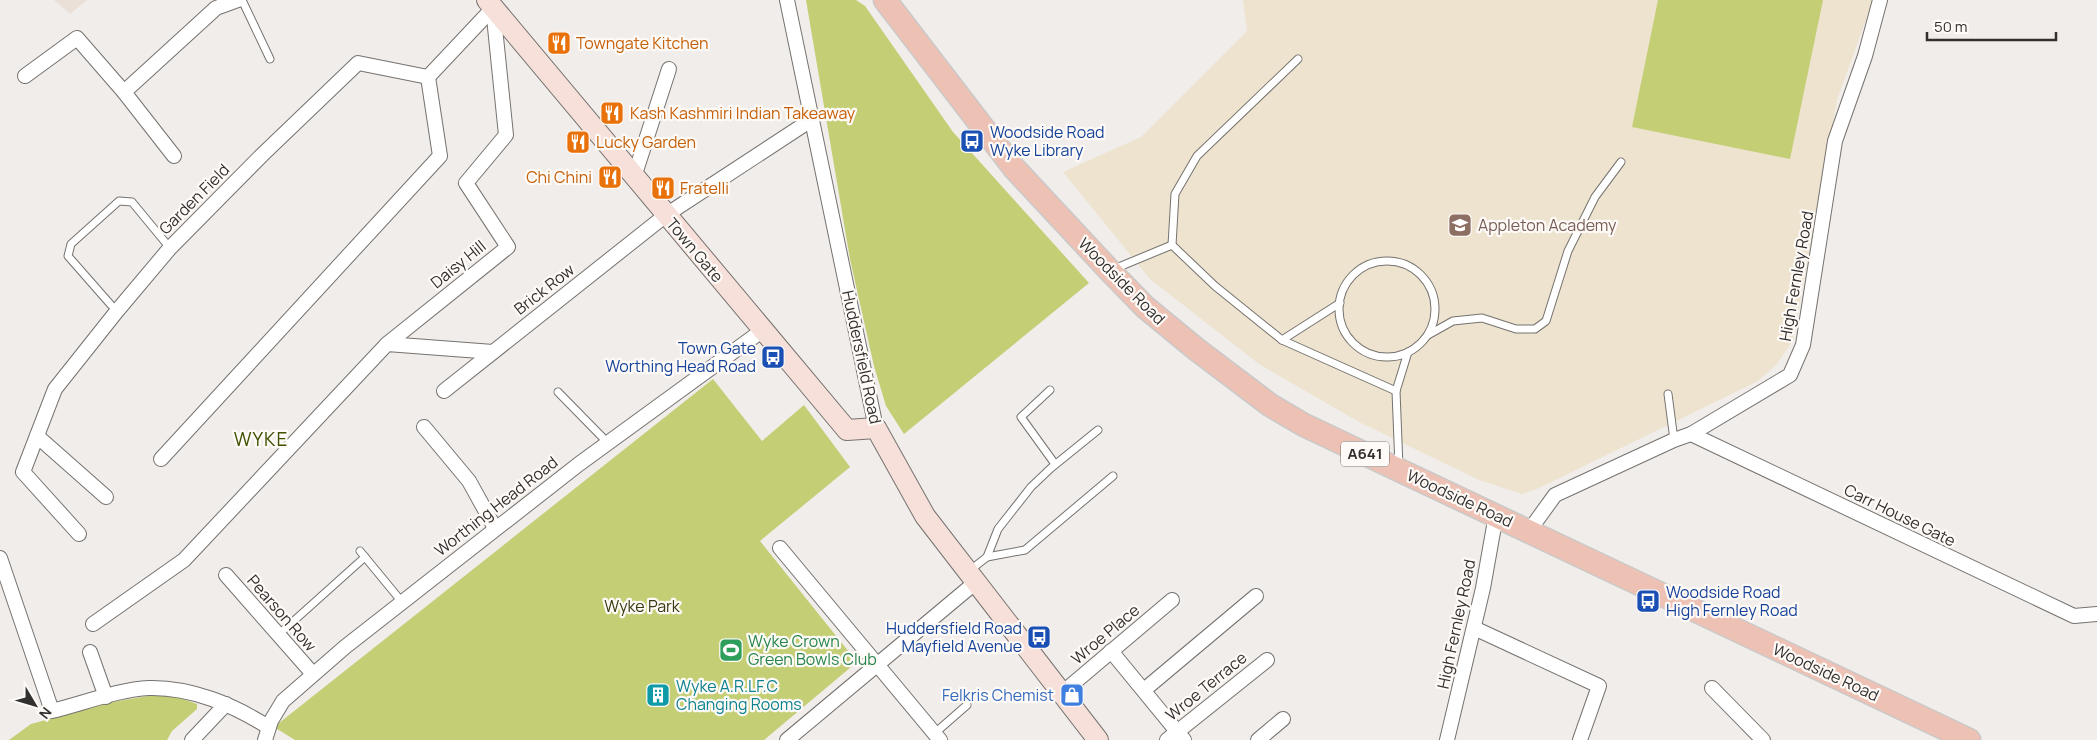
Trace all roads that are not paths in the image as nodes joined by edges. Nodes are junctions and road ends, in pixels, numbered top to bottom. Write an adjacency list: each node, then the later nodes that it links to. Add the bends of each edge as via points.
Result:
1 (240, 0): 6 (lane); 11 (street, via 216,8)
2 (787, 0): 12 (street, Huddersfield Road)
3 (885, 0): 19 (main road, Woodside Road / A641, via 1014,168)
4 (1880, 0): 36 (street, High Fernley Road, via 1865,56 1835,142 1803,345 1790,375)
5 (490, 4): 10 (street); 15 (main road, Town Gate); 25 (street, Daisy Hill, via 506,135 466,183 508,247)
6 (270, 59)
7 (1298, 59): 17 (lane, via 1197,156 1175,194)
8 (669, 68): 15 (street)
9 (25, 76): 11 (street, via 77,38)
10 (428, 77): 18 (street, Garden Field, via 358,63); 40 (street, via 440,156)
11 (124, 92): 13 (street)
12 (812, 120): 16 (street, Brick Row); 34 (street, Huddersfield Road)
13 (174, 156)
14 (1621, 162): 23 (lane, via 1594,197 1568,251 1546,322 1535,329 1516,329 1482,318 1453,321)
15 (634, 176): 16 (main road, Town Gate)
16 (666, 214): 22 (main road, Town Gate); 26 (street, Brick Row)
17 (1172, 245): 19 (lane); 24 (lane, via 1215,286)
18 (170, 248): 21 (lane, via 132,202 119,202 71,244 68,256); 37 (street, Garden Field, via 55,389)
19 (1110, 271): 42 (main road, Woodside Road / A641, via 1167,326 1270,405 1304,425)
20 (1340, 303): 23 (lane, via 1350,279 1362,268 1385,261 1409,266 1432,289 1434,321); 24 (lane); 27 (lane, via 1342,325 1360,349 1389,357)
21 (112, 304)
22 (763, 330): 34 (main road, Town Gate, via 847,430); 39 (street, Worthing Head Road)
23 (1428, 335): 27 (lane, via 1418,347)
24 (1282, 340): 30 (lane)
25 (387, 344): 26 (street); 58 (street, via 184,560)
26 (493, 352): 29 (street, Brick Row)
27 (1408, 352): 30 (lane)
28 (1050, 390): 41 (lane, via 1021,417)
29 (444, 391)
30 (1396, 391): 42 (lane)
31 (558, 392): 39 (lane)
32 (1668, 394): 38 (lane)
33 (424, 428): 46 (street, via 469,481)
34 (876, 428): 53 (main road, Huddersfield Road, via 925,516)
35 (1098, 430): 41 (lane)
36 (1691, 434): 38 (street, High Fernley Road); 57 (street, Carr House Gate, via 2074,616)
37 (36, 436): 44 (street); 48 (street, Garden Field, via 23,472)
38 (1674, 440): 47 (street, High Fernley Road, via 1555,495)
39 (607, 442): 46 (street, Worthing Head Road)
40 (161, 459)
41 (1055, 464): 50 (lane, via 1014,505 998,529)
42 (1400, 470): 45 (main road, Woodside Road / A641)
43 (1113, 476): 50 (lane, via 1024,550)
44 (106, 497)
45 (1496, 515): 47 (main road, Woodside Road / A641); 59 (street, High Fernley Road)
46 (495, 528): 56 (street, Worthing Head Road)
47 (1529, 531): 83 (main road, Woodside Road / A641)
48 (79, 534)
49 (780, 548): 64 (street)
50 (987, 557): 53 (lane)
51 (0, 558): 69 (street, Worthing Head Road, via 52,711)
52 (226, 575): 60 (street, Pearson Row)
53 (972, 577): 64 (street); 68 (main road, Huddersfield Road)
54 (1256, 596): 67 (street)
55 (1172, 600): 61 (street, Wroe Place)
56 (402, 602): 60 (lane, via 363,554); 65 (street, Worthing Head Road)
57 (2097, 614)
58 (93, 624)
59 (1474, 628): 80 (street, High Fernley Road); 81 (street, via 1599,686)
60 (278, 635): 65 (street, Pearson Row)
61 (1112, 651): 67 (street); 68 (street, Wroe Place)
62 (90, 652): 69 (street)
63 (1267, 660): 75 (street, Wroe Terrace)
64 (878, 664): 74 (street); 77 (street)
65 (313, 674): 73 (street, Worthing Head Road, via 283,701)
66 (1712, 688): 82 (street)
67 (1144, 690): 75 (street)
68 (1062, 694): 78 (main road, Huddersfield Road)
69 (106, 697): 70 (street, Worthing Head Road, via 149,688 205,697)
70 (226, 704): 73 (street, Worthing Head Road, via 249,715); 76 (street)
71 (968, 705): 74 (lane)
72 (1282, 719): 79 (street)
73 (266, 737)
74 (937, 737)
75 (1176, 737)
76 (192, 740)
77 (787, 740)
78 (1098, 740)
79 (1258, 740)
80 (1447, 740)
81 (1580, 740)
82 (1763, 740)
83 (1969, 740)

